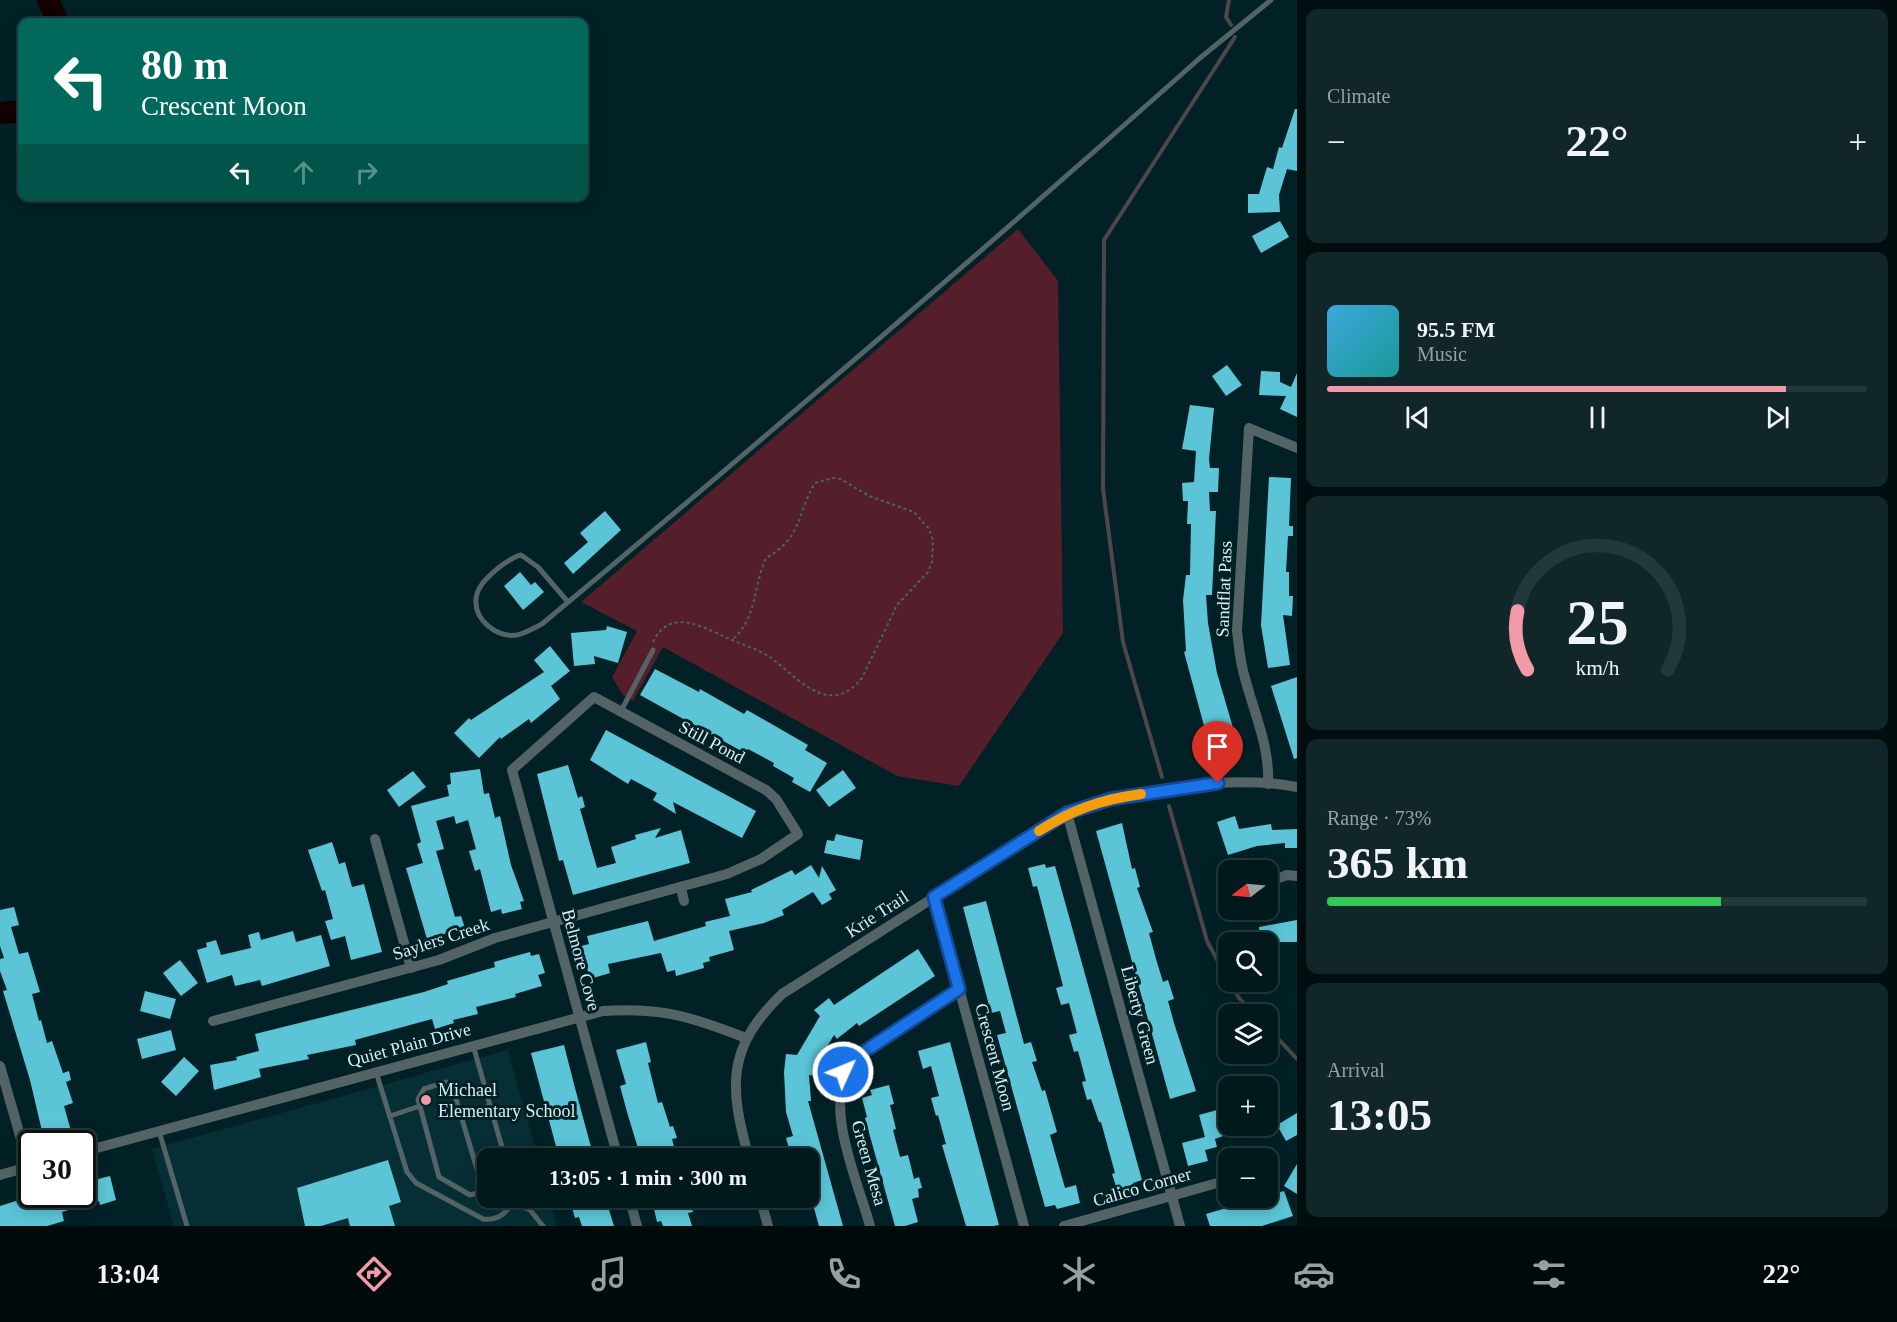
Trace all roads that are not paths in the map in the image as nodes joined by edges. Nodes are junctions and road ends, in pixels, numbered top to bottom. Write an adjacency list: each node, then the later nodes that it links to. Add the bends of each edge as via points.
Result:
1 (1271, 0): 3 (lane)
2 (1297, 448): 7 (street, Sandflat Pass, via 1249,428 1237,631 1240,662 1269,766)
3 (568, 602): 3 (lane, via 542,624 514,636 501,635 489,627 475,600 488,577 521,555 538,567)
4 (653, 650): 5 (lane)
5 (621, 711): 6 (street, Still Pond, via 594,697); 10 (street, Still Pond, via 766,790)
6 (512, 770): 17 (street, Belmore Cove)
7 (1268, 784): 8 (street, Krie Trail); 9 (street, Krie Trail, via 1206,785 1111,799)
8 (1297, 787)
9 (1067, 813): 15 (street, Krie Trail); 39 (street, Liberty Green)
10 (798, 834): 14 (street, Saylers Creek, via 746,867)
11 (375, 839): 18 (street)
12 (1297, 876): 13 (street)
13 (1278, 878)
14 (681, 888): 16 (street); 17 (street, Saylers Creek)
15 (934, 897): 19 (street, Crescent Moon); 22 (street, Krie Trail, via 782,994 759,1016)
16 (684, 901)
17 (553, 922): 18 (street, Saylers Creek); 20 (street, Belmore Cove)
18 (411, 968): 21 (street, Saylers Creek)
19 (959, 989): 48 (street, Green Mesa, via 853,1059 843,1072 838,1113); 49 (street, Crescent Moon)
20 (579, 1016): 22 (street, Quiet Plain Drive, via 632,1009 659,1011 693,1017); 23 (street, Quiet Plain Drive); 34 (street, Belmore Cove)
21 (213, 1022)
22 (746, 1038): 35 (street, Krie Trail, via 735,1080)
23 (473, 1045): 25 (street, Quiet Plain Drive); 27 (lane)
24 (0, 1066): 30 (street)
25 (376, 1072): 29 (lane); 31 (street, Quiet Plain Drive)
26 (420, 1106): 28 (lane, via 418,1099 424,1089 446,1082 453,1089); 28 (lane, via 439,1177 470,1195 482,1186); 29 (lane)
27 (490, 1106): 28 (lane); 33 (lane)
28 (461, 1115)
29 (390, 1116): 40 (lane, via 407,1173 416,1184 483,1219 502,1215)
30 (19, 1130)
31 (159, 1131): 32 (street, Quiet Plain Drive); 44 (lane)
32 (96, 1148)
33 (502, 1148)
34 (615, 1148)
35 (747, 1148)
36 (18, 1170): 37 (street)
37 (0, 1175)
38 (1218, 1183): 39 (street, Calico Corner)
39 (1172, 1196): 50 (street, Calico Corner); 51 (street, Liberty Green)
40 (507, 1208)
41 (526, 1208): 45 (lane)
42 (632, 1208): 46 (street)
43 (763, 1208): 47 (street)
44 (187, 1226)
45 (543, 1226)
46 (637, 1226)
47 (768, 1226)
48 (870, 1226)
49 (1024, 1226)
50 (1064, 1226)
51 (1180, 1226)

